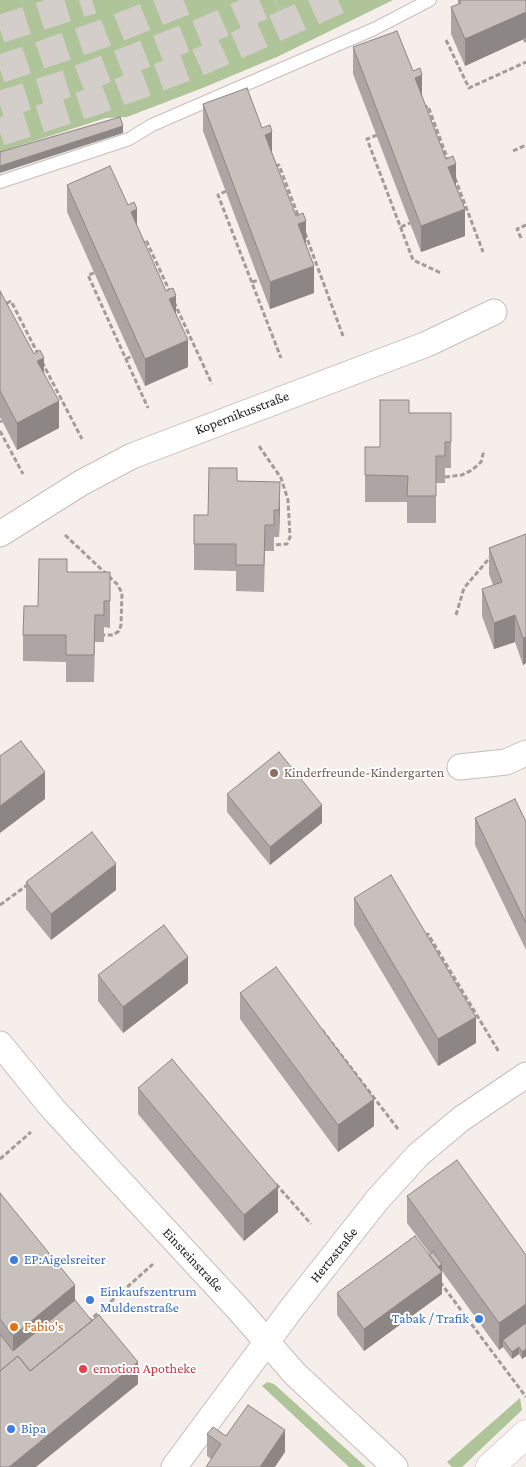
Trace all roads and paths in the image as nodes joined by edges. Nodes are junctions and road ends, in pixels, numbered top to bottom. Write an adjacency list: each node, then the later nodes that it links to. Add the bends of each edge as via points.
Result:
1 (430, 0): 9 (lane, via 374,29 152,124 129,139)
2 (446, 40): 3 (path, via 469,88)
3 (526, 62)
4 (418, 110): 11 (path, via 428,106)
5 (377, 135): 15 (path, via 367,139)
6 (526, 145): 7 (path)
7 (513, 151)
8 (268, 169): 19 (path, via 279,165)
9 (0, 182)
10 (226, 192): 24 (path, via 218,194)
11 (461, 196): 12 (path); 18 (path)
12 (456, 198)
13 (410, 223): 15 (path)
14 (526, 225): 16 (path, via 518,229)
15 (401, 227): 22 (path, via 413,260)
16 (521, 238)
17 (134, 246): 27 (path, via 146,240)
18 (483, 252)
19 (312, 253): 20 (path); 29 (path)
20 (306, 255)
21 (94, 273): 32 (path, via 88,275)
22 (441, 273)
23 (259, 280): 24 (path)
24 (252, 282): 31 (path)
25 (0, 306): 34 (path, via 11,301)
26 (494, 312): 43 (street, Kopernikusstraße, via 428,344 132,456 81,483)
27 (185, 325): 28 (path); 33 (path)
28 (178, 328)
29 (343, 336)
30 (132, 356): 32 (path)
31 (281, 358)
32 (126, 359): 36 (path)
33 (212, 384)
34 (55, 386): 35 (path); 38 (path)
35 (48, 390)
36 (148, 408)
37 (0, 431): 41 (path)
38 (82, 439)
39 (259, 446): 45 (path, via 281,478 288,500 290,537 287,544)
40 (484, 450): 42 (path, via 481,462 472,470)
41 (23, 474)
42 (445, 477)
43 (0, 534)
44 (65, 535): 48 (path, via 118,584 122,593 119,631)
45 (274, 544)
46 (497, 553): 47 (path, via 489,557 464,588)
47 (456, 615)
48 (104, 635)
49 (526, 753): 50 (street, via 506,762)
50 (460, 767)
51 (32, 881): 52 (path)
52 (0, 906)
53 (422, 938): 54 (path, via 428,934)
54 (470, 1003): 55 (path); 58 (path)
55 (464, 1007)
56 (320, 1027): 60 (path)
57 (0, 1044): 70 (street, Einsteinstraße, via 53,1108)
58 (499, 1052)
59 (526, 1074): 70 (street, Hertzstraße, via 461,1118 418,1155 378,1199)
60 (364, 1085): 61 (path); 62 (path)
61 (357, 1090)
62 (398, 1129)
63 (31, 1132): 64 (path)
64 (0, 1159)
65 (273, 1180): 66 (path)
66 (311, 1224)
67 (153, 1264): 69 (path)
68 (435, 1276): 71 (path)
69 (88, 1322)
70 (267, 1342): 73 (street, Hertzstraße); 74 (street, Einsteinstraße, via 294,1374)
71 (526, 1397)
72 (526, 1434): 75 (main road)
73 (174, 1467)
74 (395, 1467)
75 (490, 1467)

